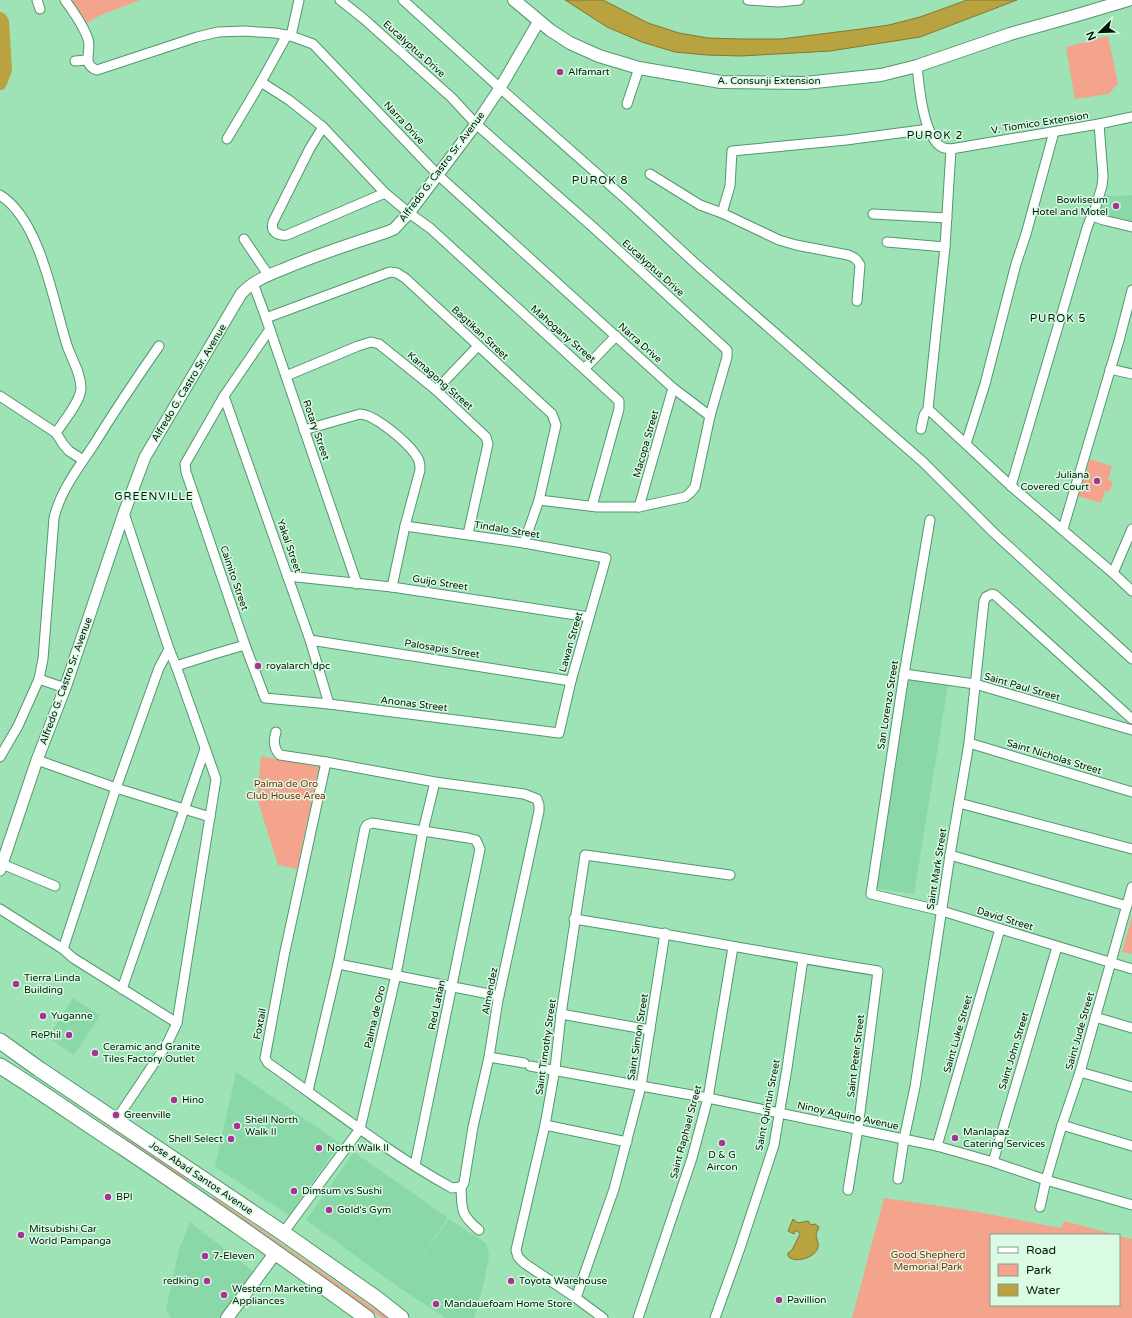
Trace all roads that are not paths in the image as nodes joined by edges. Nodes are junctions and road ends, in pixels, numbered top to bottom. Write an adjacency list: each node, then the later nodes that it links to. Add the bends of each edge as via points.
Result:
1 (37, 0): 11 (street)
2 (65, 0): 14 (street, via 89,40)
3 (299, 0): 13 (street)
4 (340, 0): 22 (street, Eucalyptus Drive, via 452,98)
5 (403, 0): 19 (street)
6 (514, 0): 12 (main road, A. Consunji Extension)
7 (748, 0): 10 (street)
8 (799, 0): 10 (street)
9 (1128, 0): 16 (main road, A. Consunji Extension, via 1010,34)
10 (779, 1)
11 (40, 9)
12 (539, 21): 17 (main road, A. Consunji Extension, via 570,43 599,56); 19 (street, Alfredo G. Castro Sr. Avenue)
13 (289, 36): 14 (street, Narra Drive, via 264,32 218,32 97,70 92,68); 18 (street); 30 (street, Narra Drive, via 316,47)
14 (87, 60): 15 (street)
15 (75, 61)
16 (917, 66): 17 (main road, A. Consunji Extension, via 881,75 805,83 721,82); 25 (street, via 920,96)
17 (639, 68): 20 (street)
18 (261, 82): 24 (street, Mahogany Street); 27 (street)
19 (500, 88): 22 (street, Alfredo G. Castro Sr. Avenue); 87 (street, via 697,265 923,462 994,533)
20 (627, 104)
21 (1132, 117): 23 (street, V. Tiomico Extension)
22 (476, 124): 30 (street, Alfredo G. Castro Sr. Avenue); 60 (street, Eucalyptus Drive, via 725,347 727,357)
23 (1099, 124): 26 (street, V. Tiomico Extension); 36 (street, via 1102,186)
24 (323, 127): 31 (street, Mahogany Street); 31 (street, via 273,222 274,231 278,235 288,236)
25 (929, 129): 28 (street, via 938,145); 34 (street, via 846,140 733,150 730,186)
26 (1054, 132): 28 (street, V. Tiomico Extension); 64 (street)
27 (227, 139)
28 (951, 149): 37 (street)
29 (650, 174): 34 (street, via 700,205)
30 (438, 175): 33 (street, Alfredo G. Castro Sr. Avenue); 48 (street, Narra Drive)
31 (385, 193): 33 (street, Mahogany Street)
32 (0, 195): 63 (street, via 17,209 32,236 51,287 66,344 79,379 80,397)
33 (409, 213): 42 (street, Alfredo G. Castro Sr. Avenue, via 394,229 307,259); 51 (street, Mahogany Street, via 430,228)
34 (722, 213): 45 (street, via 779,240 853,257 860,266)
35 (873, 214): 37 (street)
36 (1093, 216): 38 (street); 66 (street, via 1087,228)
37 (947, 218): 41 (street)
38 (1132, 227)
39 (244, 239): 42 (street)
40 (887, 242): 41 (street)
41 (945, 247): 59 (street)
42 (269, 276): 43 (street, Alfredo G. Castro Sr. Avenue)
43 (253, 283): 46 (street, Rotary Street); 70 (street, Alfredo G. Castro Sr. Avenue, via 241,294 145,457)
44 (1132, 290): 52 (street)
45 (857, 301)
46 (266, 318): 47 (street, Rotary Street); 50 (street, Bagtikan Street, via 393,272 405,278)
47 (270, 329): 54 (street, Rotary Street); 58 (street)
48 (616, 336): 51 (street); 55 (street, Narra Drive)
49 (159, 346): 65 (street)
50 (478, 346): 56 (street); 67 (street, Bagtikan Street, via 554,418 556,425)
51 (585, 368): 68 (street, Mahogany Street, via 619,401)
52 (1110, 369): 53 (street); 73 (street)
53 (1132, 374)
54 (286, 376): 56 (street, Kamagong Street, via 371,342 379,344); 62 (street, Rotary Street)
55 (673, 388): 60 (street, Narra Drive); 69 (street, Macopa Street)
56 (436, 390): 75 (street, Kamagong Street, via 486,437 488,444)
57 (0, 396): 63 (street)
58 (224, 396): 79 (street, Yakal Street); 85 (street, Caimito Street, via 185,464)
59 (928, 409): 61 (street); 64 (street)
60 (710, 416): 69 (street, Eucalyptus Drive, via 695,487 685,496)
61 (921, 429)
62 (304, 430): 72 (street, via 360,414 370,416 394,433 414,453 420,464); 80 (street, Rotary Street)
63 (56, 433): 65 (street, via 69,451)
64 (966, 444): 66 (street)
65 (83, 460): 90 (street, via 62,495 54,518 43,659)
66 (1012, 486): 73 (street)
67 (539, 500): 68 (street, Eucalyptus Drive); 76 (street, Bagtikan Street)
68 (592, 506): 69 (street, Eucalyptus Drive)
69 (639, 507)
70 (124, 513): 86 (street); 93 (street, Alfredo G. Castro Sr. Avenue)
71 (930, 520): 89 (street, San Lorenzo Street)
72 (405, 526): 75 (street, Tindalo Street); 81 (street)
73 (1063, 529): 78 (street)
74 (1132, 529): 78 (street)
75 (468, 534): 76 (street, Tindalo Street)
76 (524, 543): 77 (street, Tindalo Street)
77 (606, 558): 83 (street, Lawan Street)
78 (1113, 573): 82 (street)
79 (288, 576): 80 (street, Guijo Street); 84 (street, Yakal Street)
80 (357, 584): 81 (street, Guijo Street)
81 (392, 587): 83 (street, Guijo Street)
82 (1132, 591)
83 (589, 617): 91 (street, Lawan Street)
84 (310, 640): 91 (street, Palosapis Street); 95 (street, Yakal Street)
85 (245, 645): 88 (street); 94 (street, Caimito Street)
86 (169, 649): 88 (street); 106 (street, via 159,668)
87 (1132, 660)
88 (176, 666): 101 (street)
89 (904, 674): 92 (street, Saint Paul Street); 118 (street, San Lorenzo Street)
90 (39, 679): 93 (street); 102 (street, via 18,726)
91 (571, 681): 99 (street, Lawan Street)
92 (975, 684): 96 (street, Saint Mark Street, via 984,601 992,594); 97 (street, Saint Paul Street); 100 (street, Saint Mark Street)
93 (65, 688): 103 (street, Alfredo G. Castro Sr. Avenue)
94 (265, 698): 95 (street, Anonas Street)
95 (329, 704): 99 (street, Anonas Street)
96 (1132, 719)
97 (1132, 730)
98 (276, 732): 104 (street, via 274,747 280,755)
99 (559, 733)
100 (969, 743): 107 (street, Saint Nicholas Street); 108 (street, Saint Mark Street)
101 (205, 749): 109 (street); 110 (street, via 216,780)
102 (0, 757)
103 (37, 760): 106 (street); 114 (street, Alfredo G. Castro Sr. Avenue)
104 (326, 762): 105 (street); 148 (street, Foxtail, via 265,1058 268,1063)
105 (435, 782): 111 (street, Palma de Oro); 135 (street, Almendez, via 524,794 537,799 539,811)
106 (116, 788): 109 (street); 127 (street)
107 (1132, 792)
108 (959, 803): 112 (street); 113 (street, Saint Mark Street)
109 (184, 809): 110 (street); 134 (street)
110 (210, 817): 138 (street)
111 (423, 831): 130 (street, via 372,823 365,828); 132 (street, Palma de Oro); 133 (street, Red Latian, via 476,840 480,849)
112 (1132, 849)
113 (950, 855): 119 (street); 121 (street, Saint Mark Street)
114 (1, 867): 116 (street)
115 (730, 875): 122 (street, Saint Timothy Street, via 585,855)
116 (55, 886)
117 (1132, 887): 119 (street, Saint Jude Street)
118 (871, 894): 121 (street, David Street)
119 (1127, 906): 129 (street, Saint Jude Street)
120 (0, 909): 127 (street)
121 (942, 911): 123 (street, David Street); 156 (street, Saint Mark Street, via 915,1087)
122 (574, 919): 124 (street); 136 (street, Saint Timothy Street)
123 (1000, 929): 126 (street, David Street); 158 (street, Saint Luke Street)
124 (665, 933): 125 (street); 140 (street, Saint Simon Street)
125 (733, 947): 128 (street); 149 (street, Saint Raphael Street)
126 (1057, 947): 129 (street, David Street); 160 (street, Saint John Street)
127 (63, 949): 134 (street)
128 (803, 959): 150 (street, Saint Quintin Street); 154 (street, Saint Peter Street, via 878,971)
129 (1111, 963): 131 (street, David Street); 137 (street, Saint Jude Street)
130 (338, 964): 132 (street); 148 (street)
131 (1132, 969)
132 (396, 975): 133 (street); 155 (street, Palma de Oro)
133 (453, 986): 135 (street); 161 (street, Red Latian)
134 (122, 989): 138 (street)
135 (499, 996): 142 (street, Almendez)
136 (561, 1014): 140 (street); 144 (street, Saint Timothy Street)
137 (1095, 1017): 139 (street); 145 (street, Saint Jude Street)
138 (177, 1023): 151 (street, via 168,1044)
139 (1132, 1028)
140 (650, 1030): 146 (street, Saint Simon Street)
141 (0, 1041): 151 (highway, Jose Abad Santos Avenue)
142 (489, 1057): 144 (street, Ninoy Aquino Avenue); 165 (street, Almendez, via 473,1127 464,1183)
143 (0, 1066): 168 (highway, Jose Abad Santos Avenue)
144 (555, 1069): 146 (street, Ninoy Aquino Avenue); 152 (street, Saint Timothy Street)
145 (1080, 1072): 147 (street); 153 (street, Saint Jude Street)
146 (641, 1086): 149 (street, Ninoy Aquino Avenue); 157 (street, Saint Simon Street)
147 (1132, 1087)
148 (308, 1091): 155 (street, Foxtail)
149 (708, 1098): 150 (street, Ninoy Aquino Avenue); 180 (street, Saint Raphael Street, via 692,1158)
150 (779, 1112): 154 (street, Ninoy Aquino Avenue); 181 (street, Saint Quintin Street, via 774,1145)
151 (116, 1120): 162 (highway, Jose Abad Santos Avenue)
152 (545, 1125): 157 (street); 175 (street, Saint Timothy Street, via 516,1250 518,1257)
153 (1062, 1125): 159 (street); 164 (street, Saint Jude Street)
154 (858, 1128): 156 (street, Ninoy Aquino Avenue); 167 (street, Saint Peter Street)
155 (360, 1129): 161 (street, Foxtail); 173 (street, Palma de Oro)
156 (904, 1139): 158 (street, Ninoy Aquino Avenue); 163 (street, Saint Mark Street)
157 (627, 1142): 175 (street, Saint Simon Street, via 612,1196)
158 (937, 1146): 160 (street, Ninoy Aquino Avenue)
159 (1132, 1146)
160 (993, 1162): 164 (street, Ninoy Aquino Avenue)
161 (415, 1165): 165 (street, Foxtail, via 452,1188)
162 (196, 1174): 166 (highway, Jose Abad Santos Avenue); 168 (highway)
163 (898, 1179)
164 (1046, 1180): 170 (street, Ninoy Aquino Avenue); 171 (street, Saint Jude Street)
165 (461, 1187): 172 (street, via 463,1214)
166 (216, 1188): 169 (highway); 173 (highway, Jose Abad Santos Avenue)
167 (848, 1190)
168 (189, 1191): 169 (highway, Jose Abad Santos Avenue)
169 (206, 1204): 174 (highway, Jose Abad Santos Avenue)
170 (1132, 1205)
171 (1040, 1207)
172 (478, 1230)
173 (283, 1233): 178 (highway, Jose Abad Santos Avenue)
174 (276, 1252): 176 (main road); 177 (highway, Jose Abad Santos Avenue)
175 (576, 1298): 179 (street)
176 (227, 1318)
177 (367, 1318)
178 (400, 1318)
179 (603, 1318)
180 (638, 1318)
181 (715, 1318)

